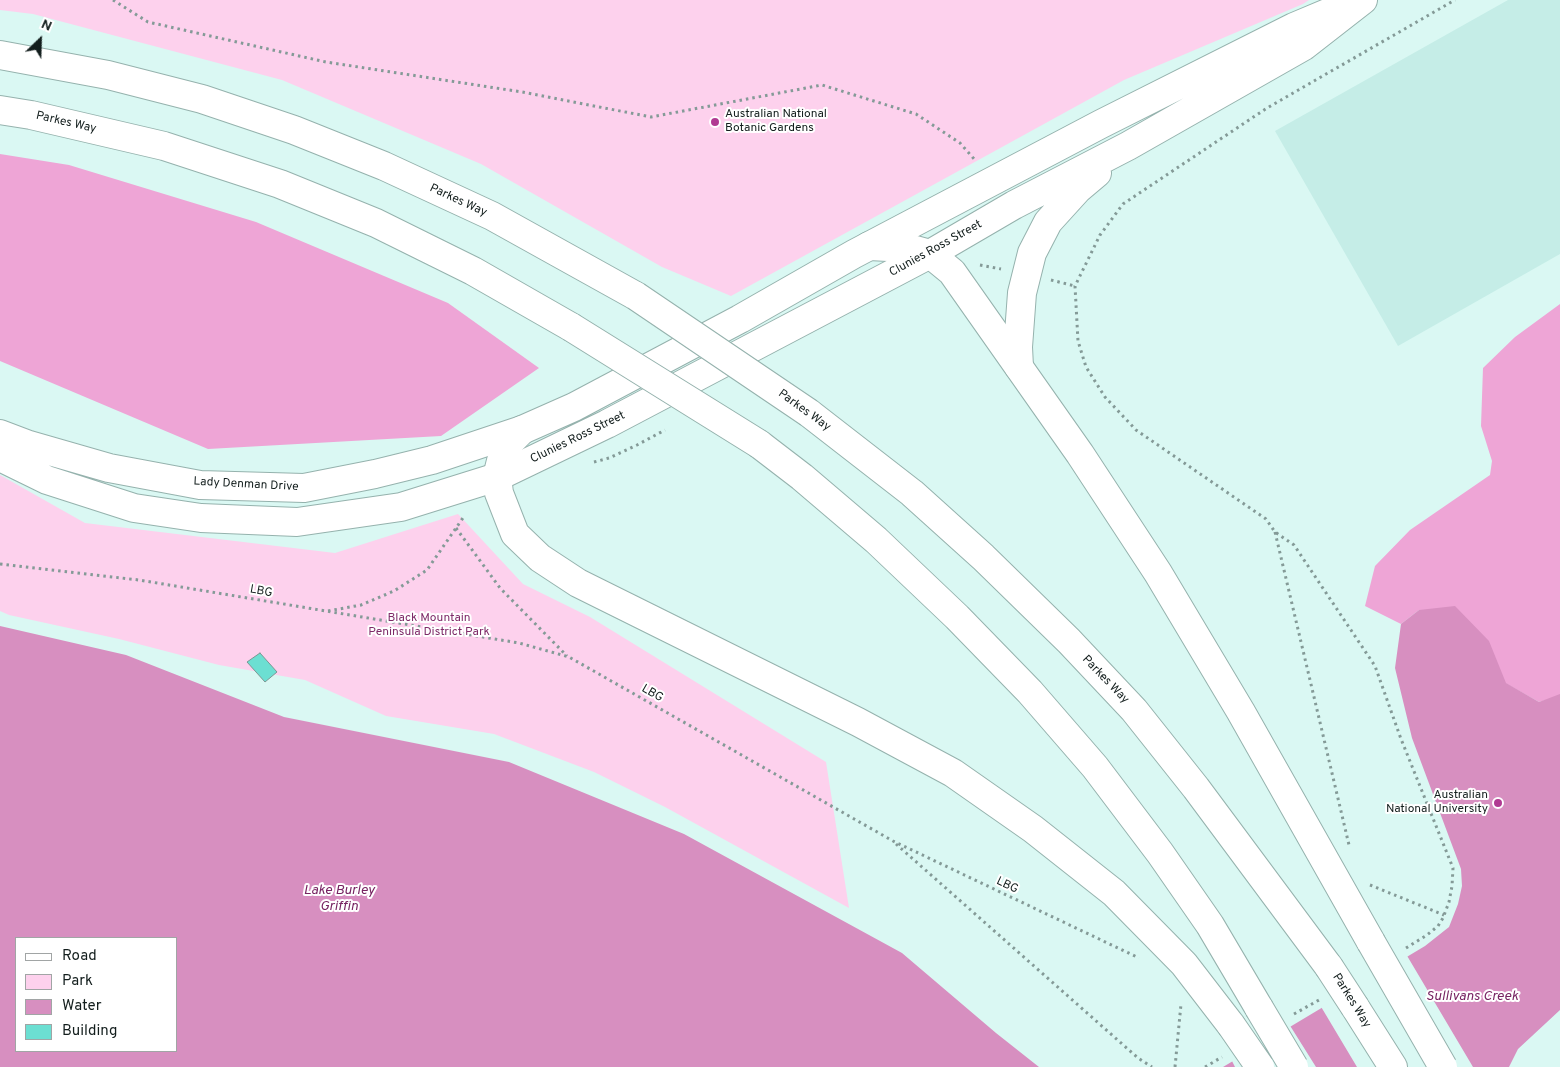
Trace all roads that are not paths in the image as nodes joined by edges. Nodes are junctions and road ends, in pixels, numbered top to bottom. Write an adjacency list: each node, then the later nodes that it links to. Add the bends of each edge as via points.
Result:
1 (1356, 0): 6 (main road, via 1294,27)
2 (1363, 0): 5 (main road, Clunies Ross Street, via 1304,46)
3 (0, 55): 15 (main road, Parkes Way, bridge, via 202,99 294,130 384,166 492,216 636,296 809,413 912,493 983,557 1134,710 1329,967)
4 (0, 110): 14 (main road, Parkes Way, bridge, via 164,146 280,184 385,227 473,271 571,327 759,444 876,540 1030,692 1095,767 1210,926)
5 (1128, 146): 7 (main road, Clunies Ross Street, via 1014,205); 8 (main road, via 1078,189 1048,222 1032,253 1022,293)
6 (869, 246): 7 (main road, via 908,248); 9 (main road, via 574,407)
7 (930, 254): 8 (main road, via 952,272); 12 (main road, Clunies Ross Street)
8 (1019, 367): 16 (main road, bridge, via 1158,573)
9 (522, 430): 10 (main road, Lady Denman Drive, via 432,460 304,488 182,482 109,468); 12 (main road, via 508,444)
10 (0, 434)
11 (0, 457): 12 (main road, via 48,480 134,508 201,518 297,522 401,508)
12 (497, 477): 13 (main road, bridge, via 499,493 515,534 540,558 578,583 858,722 953,773 1033,829 1114,893 1184,964)
13 (1260, 1067)
14 (1294, 1067)
15 (1393, 1067)
16 (1443, 1067)

